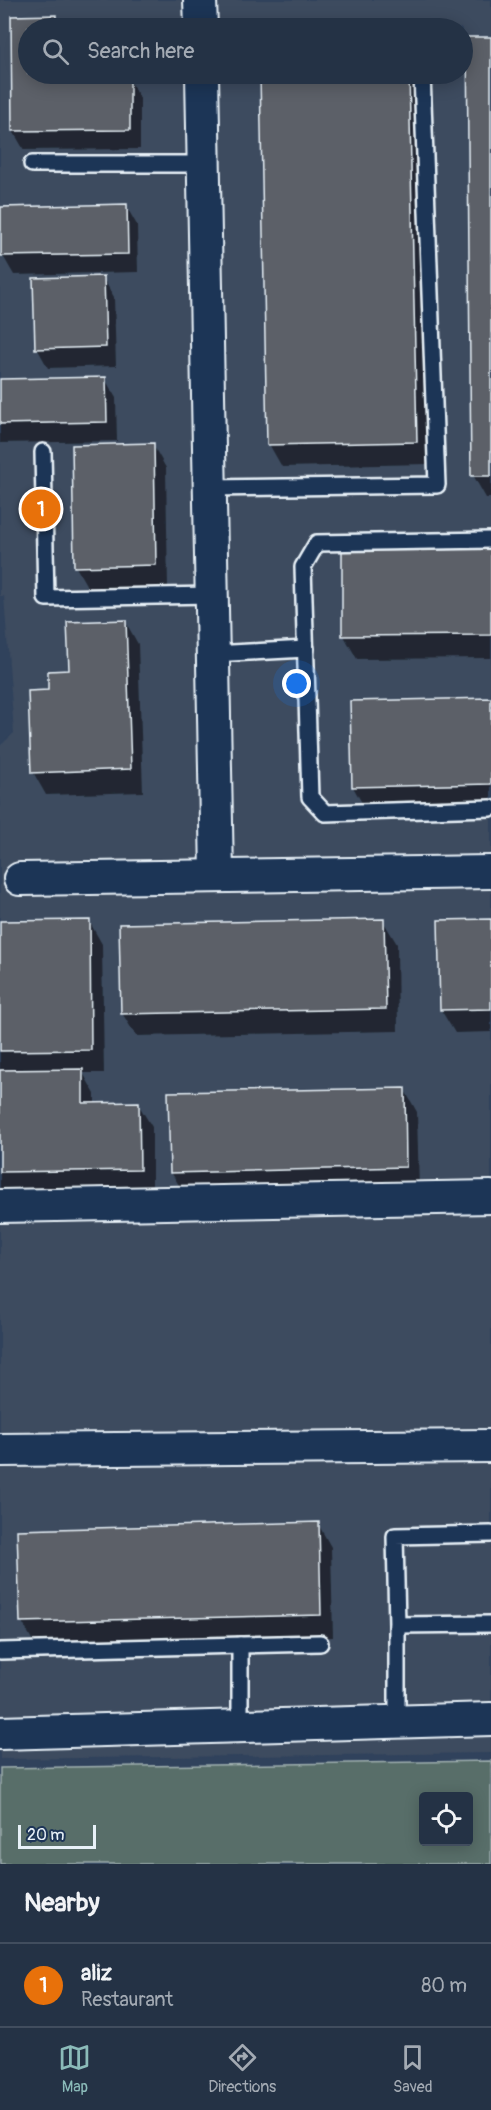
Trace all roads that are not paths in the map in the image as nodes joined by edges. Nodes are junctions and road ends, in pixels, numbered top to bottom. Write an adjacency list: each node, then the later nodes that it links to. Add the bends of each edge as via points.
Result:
1 (200, 0): 2 (street)
2 (201, 18)
3 (202, 84): 6 (street)
4 (422, 84): 8 (lane, via 437,485)
5 (32, 164): 6 (lane)
6 (203, 164): 8 (street)
7 (43, 452): 10 (lane, via 46,598)
8 (210, 489): 10 (street)
9 (491, 540): 11 (lane, via 317,543 303,567)
10 (212, 595): 12 (street)
11 (306, 650): 12 (lane); 13 (lane, via 310,797 325,813)
12 (213, 654): 15 (street)
13 (491, 808)
14 (491, 872): 15 (street)
15 (217, 876): 16 (street)
16 (20, 879)
17 (491, 1197): 18 (street)
18 (0, 1206)
19 (491, 1446): 20 (street)
20 (0, 1450)
21 (491, 1534): 23 (lane, via 395,1536)
22 (491, 1624): 23 (lane)
23 (397, 1626): 28 (lane)
24 (320, 1643): 25 (lane)
25 (240, 1645): 26 (lane); 29 (lane)
26 (0, 1651)
27 (491, 1719): 28 (street)
28 (397, 1722): 29 (street)
29 (240, 1726): 30 (street)
30 (0, 1733)

